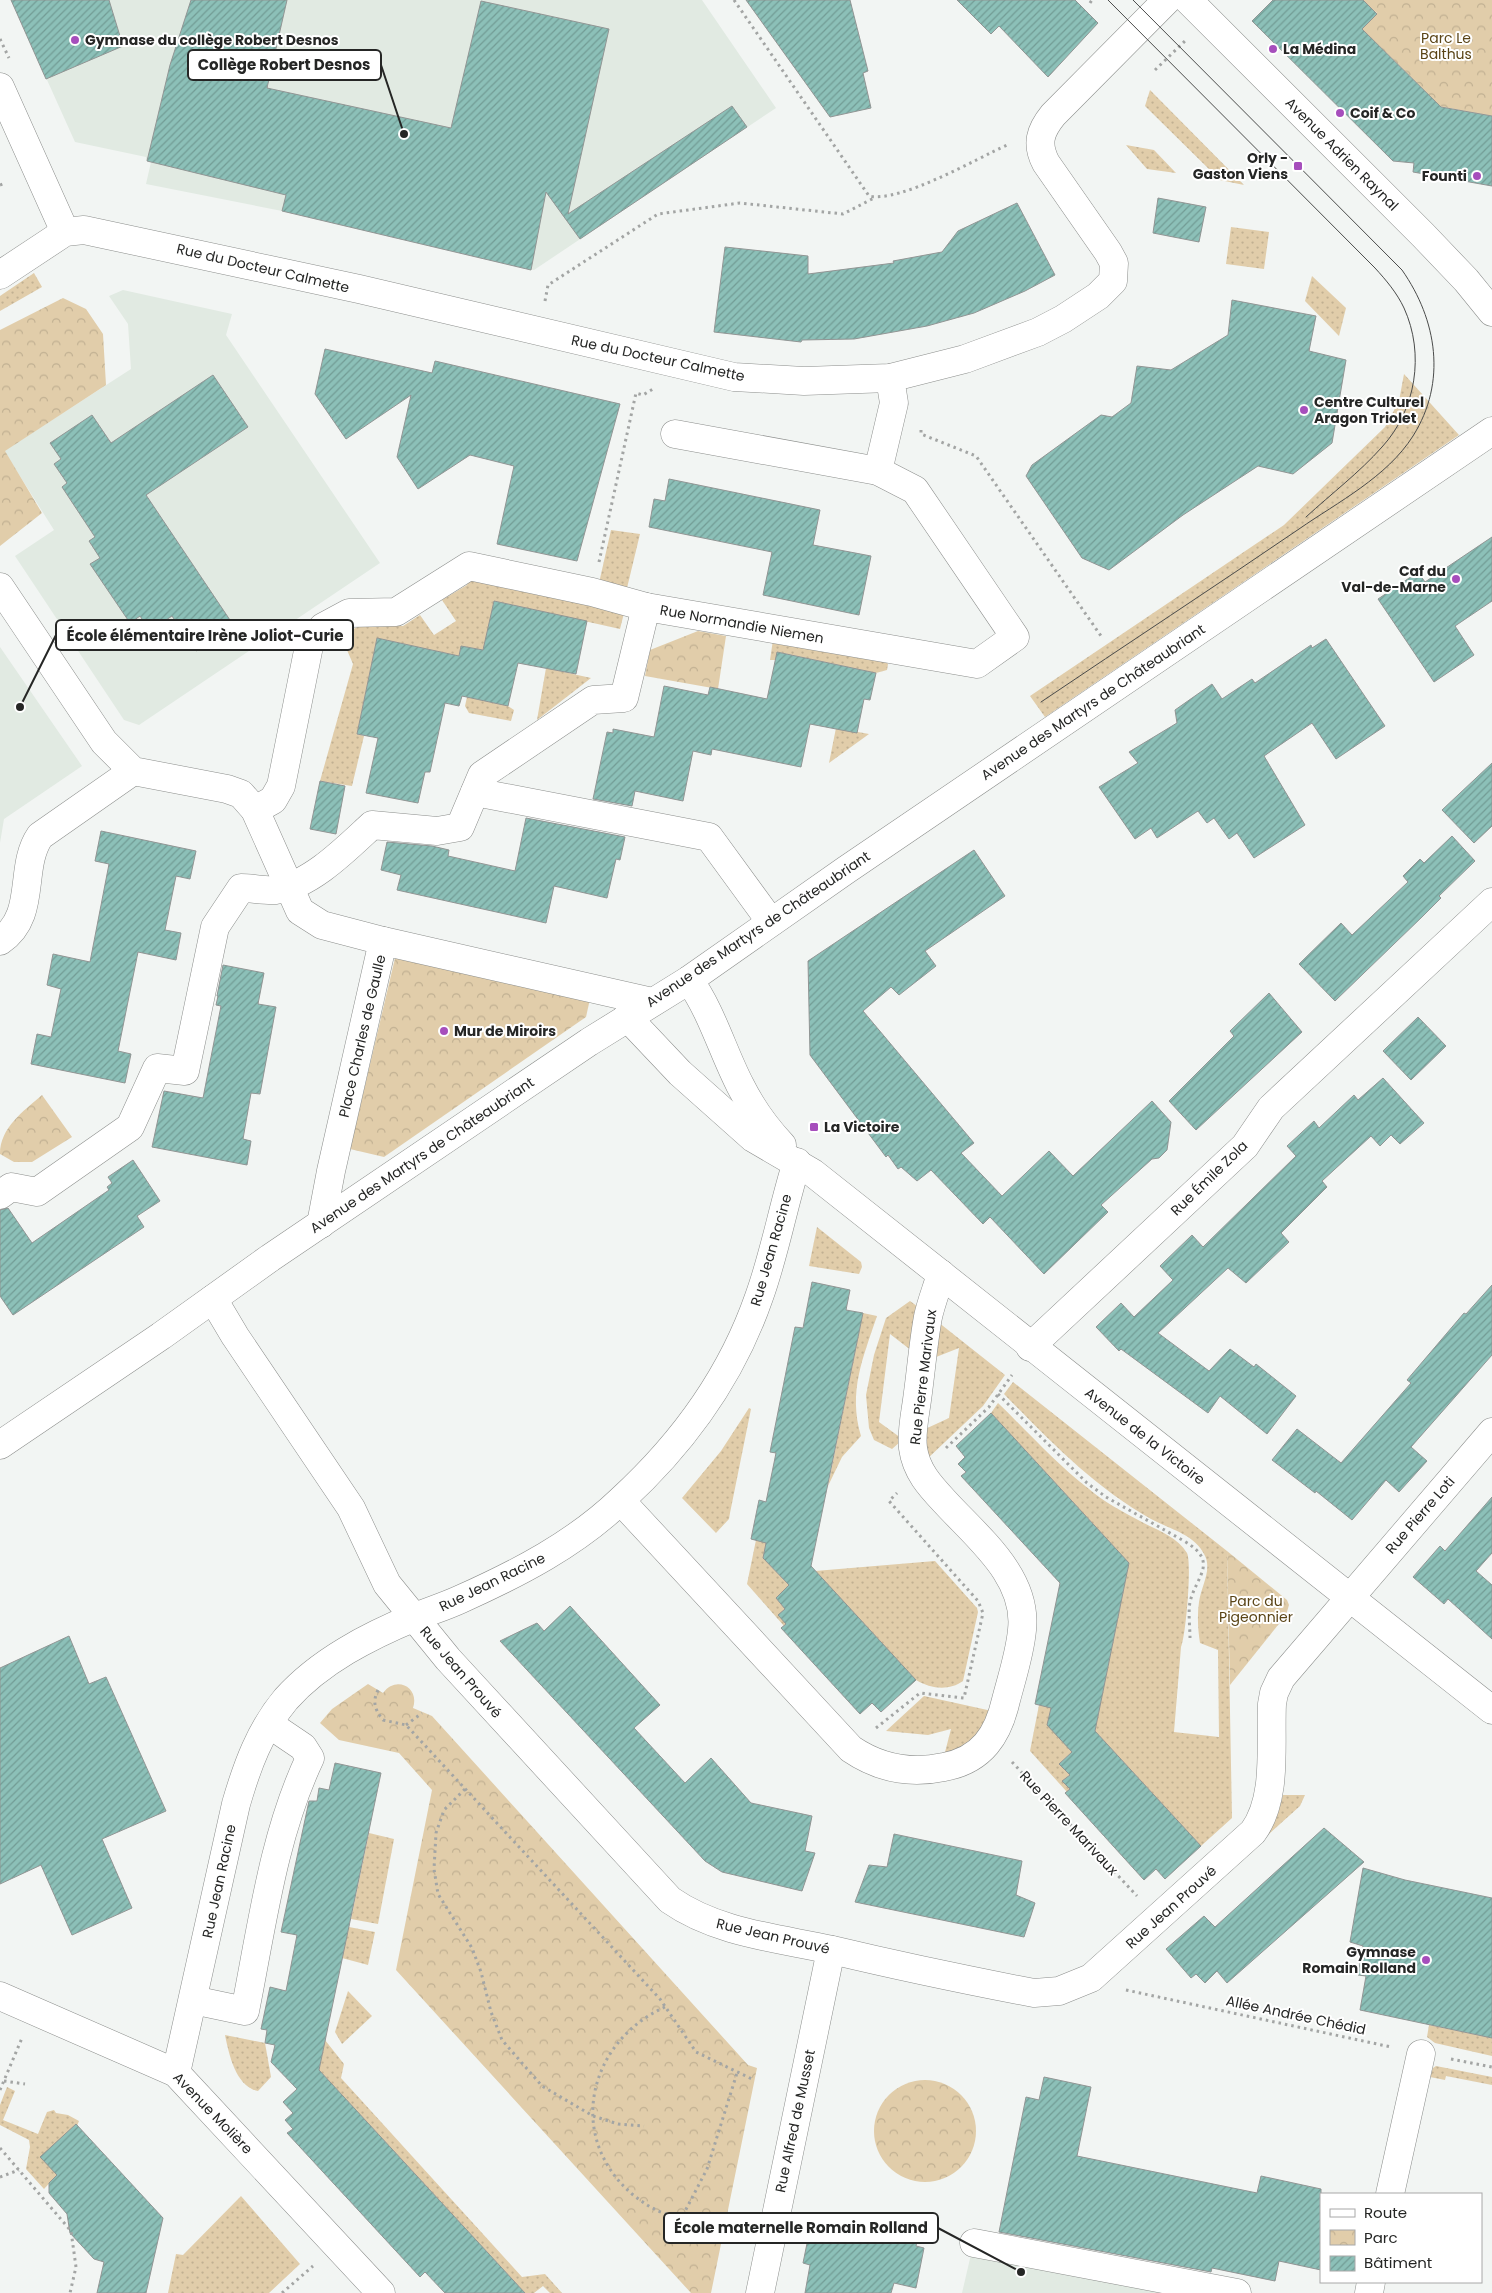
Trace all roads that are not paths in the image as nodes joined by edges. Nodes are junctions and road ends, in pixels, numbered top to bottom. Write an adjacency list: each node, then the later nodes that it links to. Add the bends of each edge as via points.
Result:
1 (1167, 0): 7 (street, Rue du Docteur Calmette, via 1053,115 1040,138 1046,163 1114,263 1113,281 1098,296 1038,332 965,359)
2 (1188, 0): 6 (street, Avenue Adrien Raynal, via 1423,235)
3 (0, 87): 4 (street)
4 (66, 232): 5 (street); 7 (street, Rue du Docteur Calmette, via 84,230 165,246 734,377 804,381)
5 (0, 275)
6 (1492, 312)
7 (890, 378): 10 (street, via 894,403)
8 (1492, 431): 18 (street, Avenue des Martyrs de Châteaubriant)
9 (674, 434): 10 (street)
10 (878, 471): 12 (street, Rue Normandie Niemen, via 915,490 1015,637 976,664)
11 (0, 587): 13 (street, via 104,742)
12 (646, 607): 14 (street, Rue Normandie Niemen, via 624,698 594,700 482,775); 15 (street, via 469,566 396,612 349,614 323,627 312,637 281,786 273,800)
13 (133, 771): 15 (street, via 234,790 248,799); 19 (street, via 40,836 33,852 21,917 8,935)
14 (475, 792): 16 (street, Rue Normandie Niemen, via 460,827 437,831 372,825 320,870); 18 (street, via 709,837)
15 (256, 810): 16 (street)
16 (288, 886): 20 (street, via 300,911 314,921); 25 (street, Rue Normandie Niemen, via 276,890 241,888 215,927 185,1071 157,1068 130,1127 37,1192 11,1187)
17 (1492, 902): 29 (street, Rue Émile Zola, via 1271,1108 1245,1146)
18 (771, 922): 21 (street, Avenue des Martyrs de Châteaubriant)
19 (0, 940)
20 (383, 942): 22 (street, Place Charles de Gaulle); 26 (street, Place Charles de Gaulle)
21 (689, 980): 22 (street, Avenue des Martyrs de Châteaubriant); 24 (street, Avenue de la Victoire, via 711,1017 740,1085 764,1126)
22 (652, 1002): 23 (street, Avenue des Martyrs de Châteaubriant)
23 (627, 1017): 24 (street, Avenue de la Victoire, via 680,1073 753,1138); 26 (street, Avenue des Martyrs de Châteaubriant)
24 (798, 1162): 27 (street, Avenue de la Victoire); 32 (street, Rue Jean Racine, via 759,1297 736,1350 693,1421)
25 (0, 1195)
26 (321, 1224): 28 (street, Avenue des Martyrs de Châteaubriant)
27 (941, 1274): 29 (street, Avenue de la Victoire); 32 (street, Rue Pierre Marivaux, via 928,1316 913,1447 920,1472 931,1488 999,1560 1018,1593 1022,1610 1022,1631 1002,1718 991,1739 976,1754 959,1763 932,1769 900,1769 882,1766 851,1749)
28 (212, 1299): 31 (street, Avenue des Martyrs de Châteaubriant); 34 (street, Rue Jean Prouvé, via 352,1508 387,1584)
29 (1030, 1347): 33 (street, Avenue de la Victoire)
30 (1492, 1432): 33 (street, Rue Pierre Loti)
31 (0, 1445)
32 (621, 1500): 34 (street, Rue Jean Racine, via 581,1534 542,1559)
33 (1349, 1599): 35 (street, Avenue de la Victoire); 37 (street, Rue Jean Prouvé, via 1281,1678 1274,1693 1269,1799 1263,1819 1253,1832 1092,1978 1068,1989 1034,1993)
34 (414, 1618): 36 (street, Rue Jean Racine, via 371,1636 318,1671 286,1699); 37 (street, Rue Jean Prouvé, via 670,1900 718,1925)
35 (1492, 1710)
36 (269, 1724): 39 (street, Rue Jean Racine, via 247,1767 236,1804); 39 (street, via 303,1747 310,1758 291,1799 283,1830 245,2011)
37 (831, 1950): 45 (street, Rue Alfred de Musset)
38 (0, 1996): 41 (street, Avenue Molière)
39 (193, 2000): 41 (street, Rue Jean Racine)
40 (1421, 2054): 42 (street)
41 (176, 2073): 44 (street, Avenue Molière)
42 (1390, 2193)
43 (974, 2243): 46 (street)
44 (380, 2293)
45 (760, 2293)
46 (1237, 2293)

